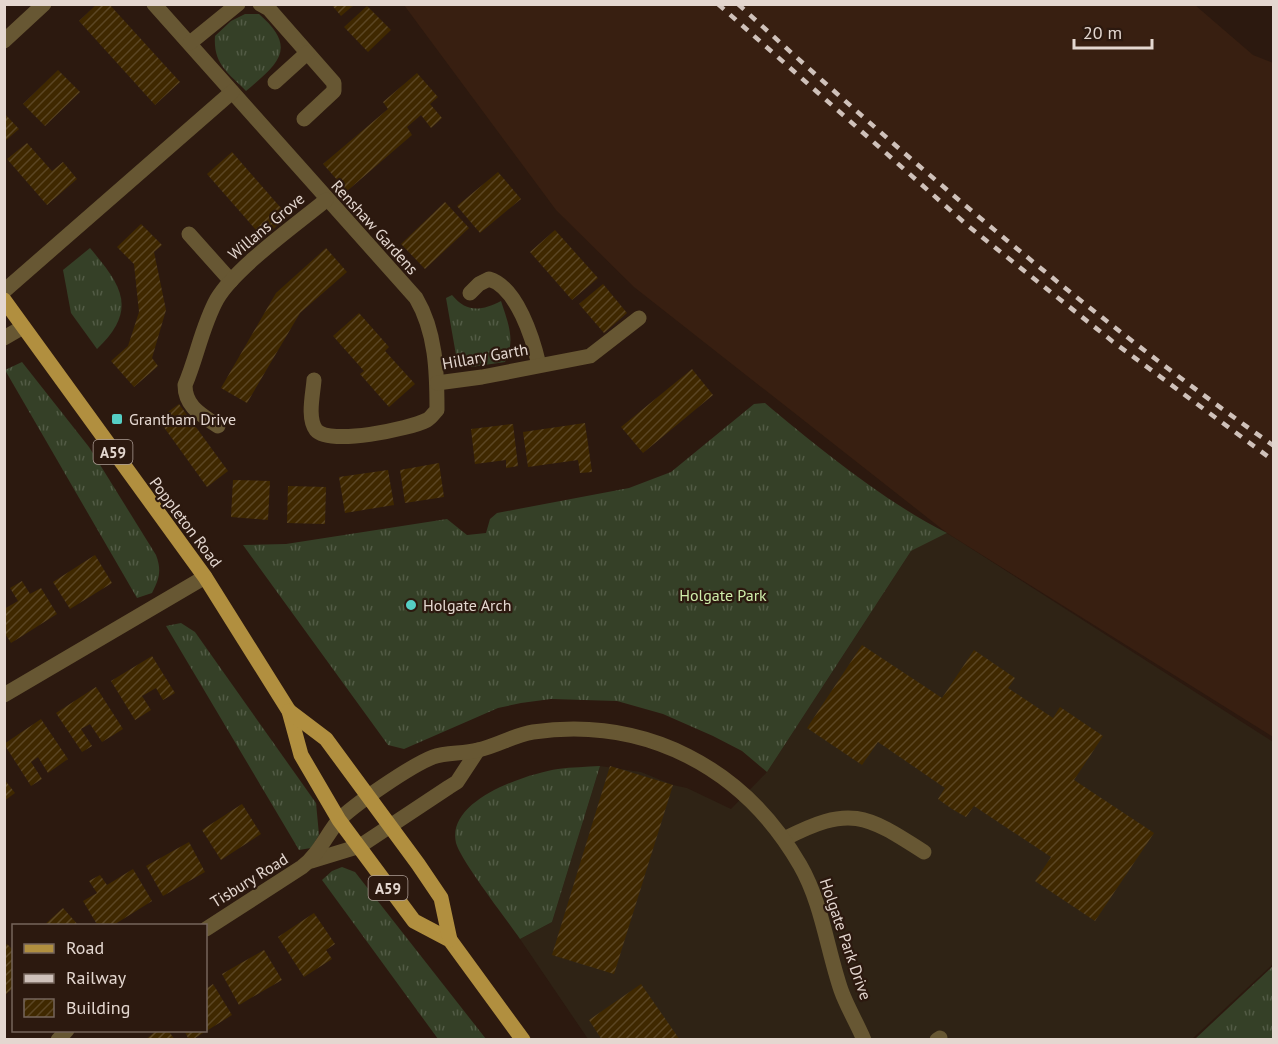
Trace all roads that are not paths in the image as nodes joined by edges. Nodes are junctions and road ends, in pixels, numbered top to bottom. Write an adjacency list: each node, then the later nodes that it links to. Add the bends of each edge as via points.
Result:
1 (45, 4): 5 (street)
2 (154, 4): 7 (street, Renshaw Gardens)
3 (238, 4): 7 (street)
4 (260, 4): 8 (street)
5 (28, 10): 6 (street)
6 (4, 41)
7 (190, 43): 10 (street, Renshaw Gardens)
8 (308, 53): 9 (street); 11 (street, via 334,83 334,91)
9 (275, 82)
10 (232, 92): 12 (street, Renshaw Gardens); 15 (street)
11 (304, 118)
12 (326, 200): 14 (street, Willans Grove); 23 (street, Renshaw Gardens, via 416,298 430,329)
13 (189, 234): 14 (street, Willans Grove)
14 (231, 281): 24 (street, Willans Grove, via 206,322 185,385 191,406)
15 (4, 291)
16 (470, 293): 21 (street, Hillary Garth, via 489,279 507,291 533,340)
17 (4, 300): 19 (main road, Poppleton Road / A59)
18 (639, 318): 21 (street, Hillary Garth, via 590,356)
19 (22, 327): 20 (street); 25 (main road, Poppleton Road / A59)
20 (4, 338)
21 (539, 365): 23 (street, Hillary Garth)
22 (314, 380): 23 (street, Renshaw Gardens, via 312,420 317,431 331,438 368,435 428,420 437,410)
23 (437, 383)
24 (218, 426)
25 (205, 577): 26 (street); 27 (main road, Poppleton Road / A59)
26 (4, 695)
27 (290, 711): 29 (main road, Poppleton Road / A59, via 326,739); 30 (main road, Poppleton Road / A59, via 300,755)
28 (478, 750): 29 (street, Holgate Park Drive, via 433,757); 31 (street, via 457,782); 32 (street, Holgate Park Drive, via 531,732 591,728 623,732 683,753 727,779)
29 (368, 797): 30 (street, Tisbury Road); 31 (main road, Poppleton Road / A59)
30 (339, 820): 33 (main road, Poppleton Road / A59); 35 (street, Tisbury Road)
31 (390, 826): 33 (street, Tisbury Road); 37 (main road, Poppleton Road / A59, via 441,898)
32 (784, 839): 34 (street, via 836,817 865,818); 39 (street, Holgate Park Drive, via 802,868 819,910 841,992)
33 (360, 846): 35 (street, Tisbury Road); 37 (main road, Poppleton Road / A59, via 414,921)
34 (924, 852)
35 (311, 861): 36 (street, Tisbury Road)
36 (207, 928)
37 (450, 940): 38 (main road, Poppleton Road / A59)
38 (522, 1040)
39 (864, 1040)

